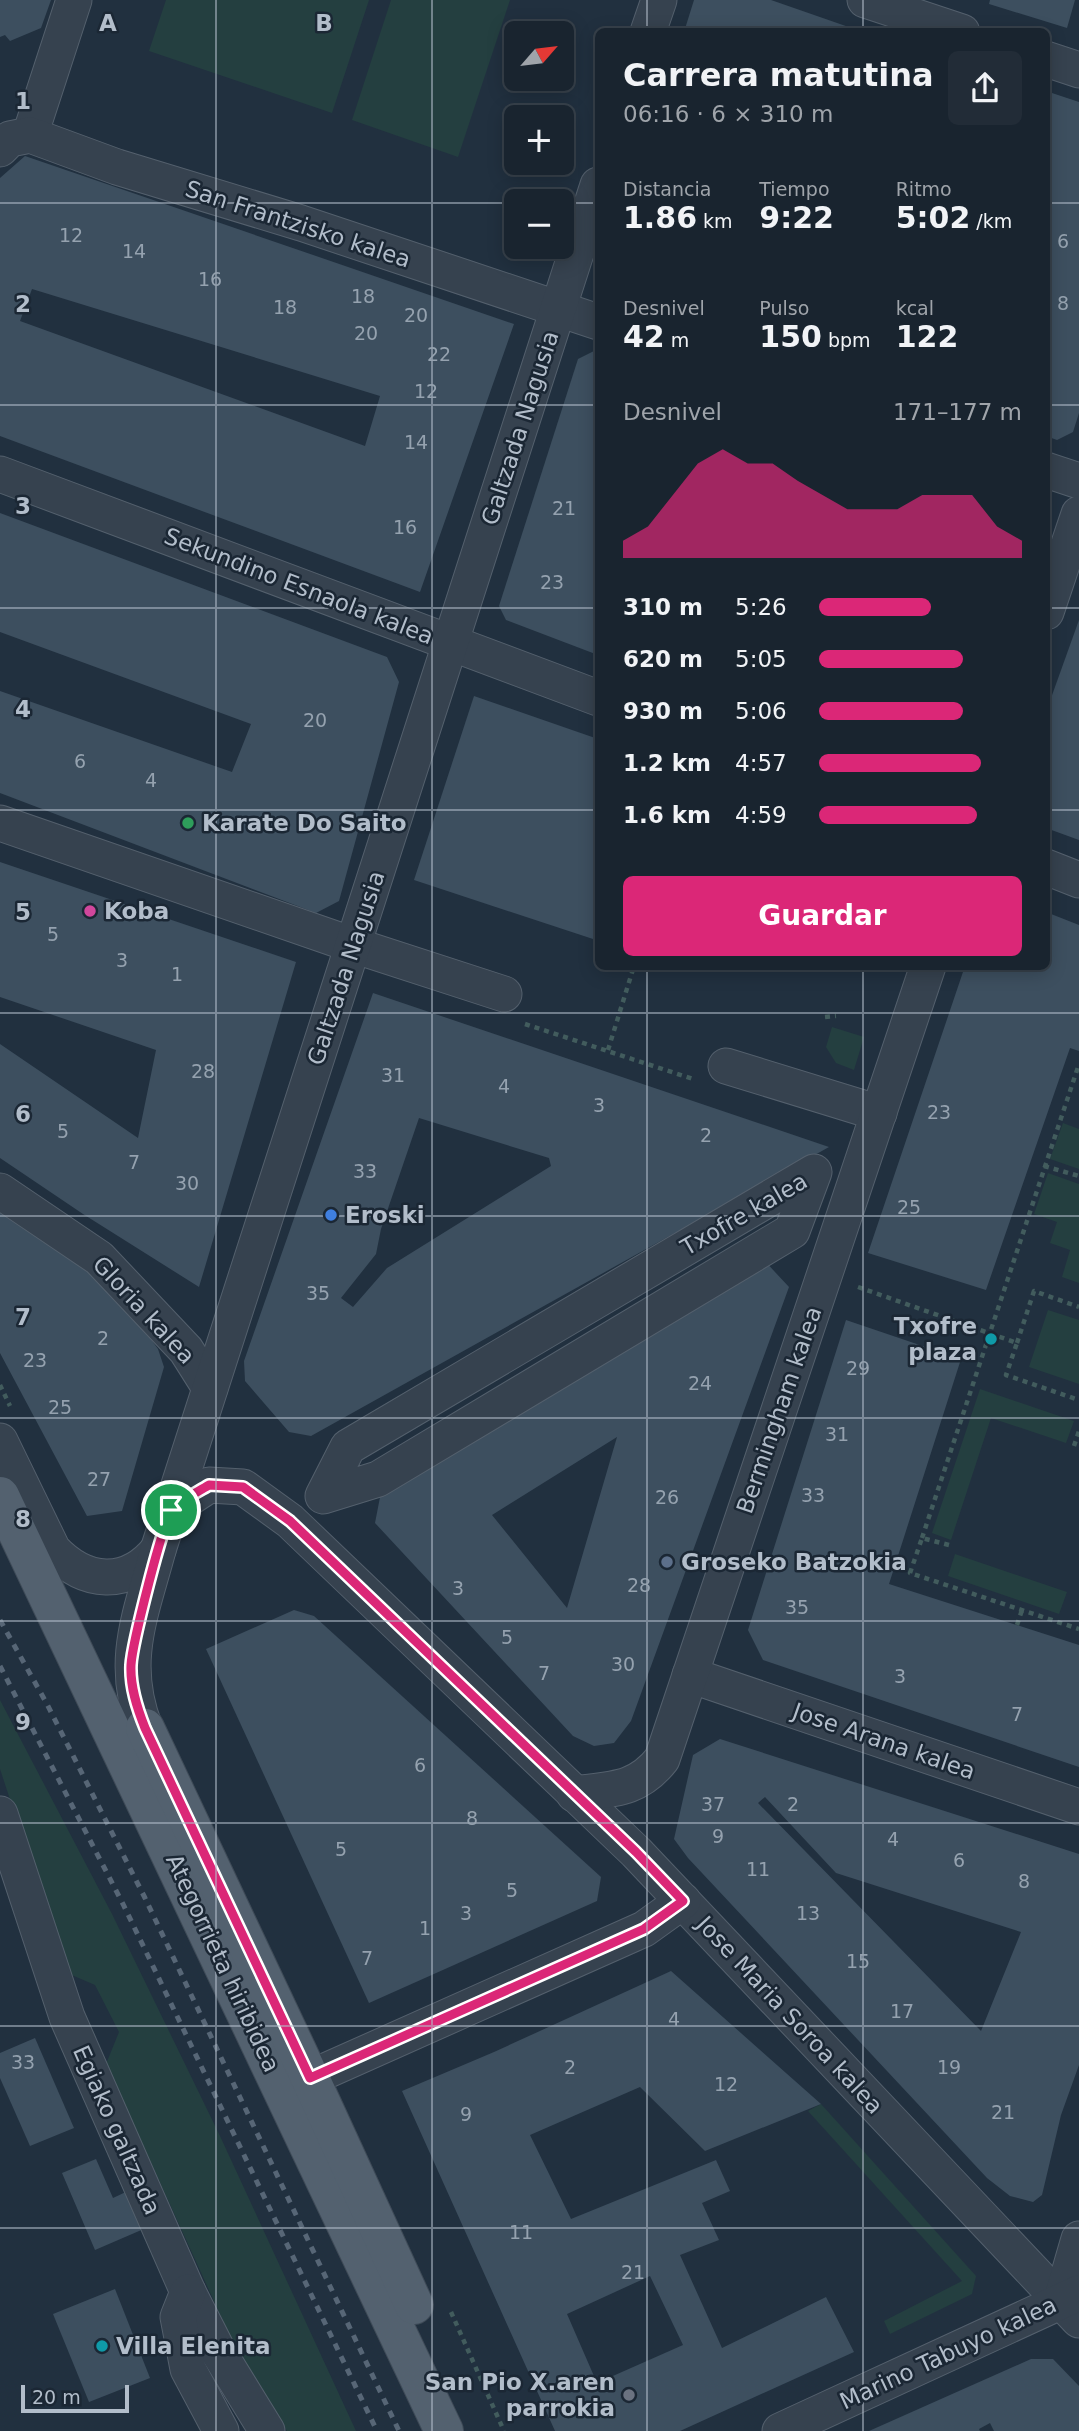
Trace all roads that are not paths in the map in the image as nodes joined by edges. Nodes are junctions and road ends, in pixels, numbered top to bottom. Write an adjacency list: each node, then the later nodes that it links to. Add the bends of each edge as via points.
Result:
1 (74, 0): 8 (street)
2 (659, 0): 4 (street)
3 (865, 0): 5 (street)
4 (649, 28)
5 (950, 28)
6 (1050, 60): 7 (street)
7 (1079, 70)
8 (15, 142): 10 (street, San Frantzisko kalea, via 117,167 301,223)
9 (595, 195): 10 (street, Galtzada Nagusia)
10 (559, 308): 11 (street, San Frantzisko kalea); 17 (street, Galtzada Nagusia)
11 (595, 321)
12 (1050, 471): 14 (street)
13 (0, 474): 17 (street, Sekundino Esnaola kalea)
14 (1079, 481)
15 (1079, 514): 16 (street)
16 (1050, 600)
17 (451, 643): 18 (street, Sekundino Esnaola kalea); 22 (street, Galtzada Nagusia)
18 (595, 697)
19 (0, 823): 22 (street)
20 (1050, 869): 21 (street)
21 (1079, 880)
22 (353, 945): 24 (street); 28 (street, Galtzada Nagusia)
23 (927, 970): 26 (street, Bermingham kalea)
24 (510, 1007)
25 (713, 1074): 26 (street)
26 (879, 1113): 34 (street, Bermingham kalea)
27 (0, 1191): 28 (street, Gloria kalea, via 99,1258 186,1350)
28 (211, 1388): 32 (street, Galtzada Nagusia)
29 (0, 1441): 33 (street, via 53,1550 65,1562 86,1574 111,1577 137,1569)
30 (0, 1496): 46 (main road, Ategorrieta hiribidea)
31 (323, 1496): 31 (street, Txofre kalea, via 378,1479 792,1231 814,1172 348,1447)
32 (171, 1510): 33 (street, Galtzada Nagusia); 36 (street, Jose Maria Soroa kalea, via 209,1485 243,1487 290,1521)
33 (158, 1550): 35 (street, Galtzada Nagusia, via 131,1665)
34 (690, 1675): 36 (street, Bermingham kalea, via 662,1759 650,1774 630,1786); 37 (street, Jose Arana kalea)
35 (145, 1728): 40 (main road, Ategorrieta hiribidea)
36 (574, 1794): 39 (street, Jose Maria Soroa kalea)
37 (1079, 1807)
38 (0, 1814): 42 (street, Egiako galtzada, via 66,2017)
39 (683, 1901): 40 (street, via 644,1929); 43 (street, Jose Maria Soroa kalea)
40 (310, 2078): 47 (main road, Ategorrieta hiribidea)
41 (1079, 2239): 43 (street)
42 (188, 2292): 44 (street, via 178,2318 187,2369); 45 (street, Egiako galtzada)
43 (1073, 2305): 48 (street, Marino Tabuyo kalea)
44 (221, 2431)
45 (267, 2431)
46 (444, 2431)
47 (472, 2431)
48 (779, 2431)

